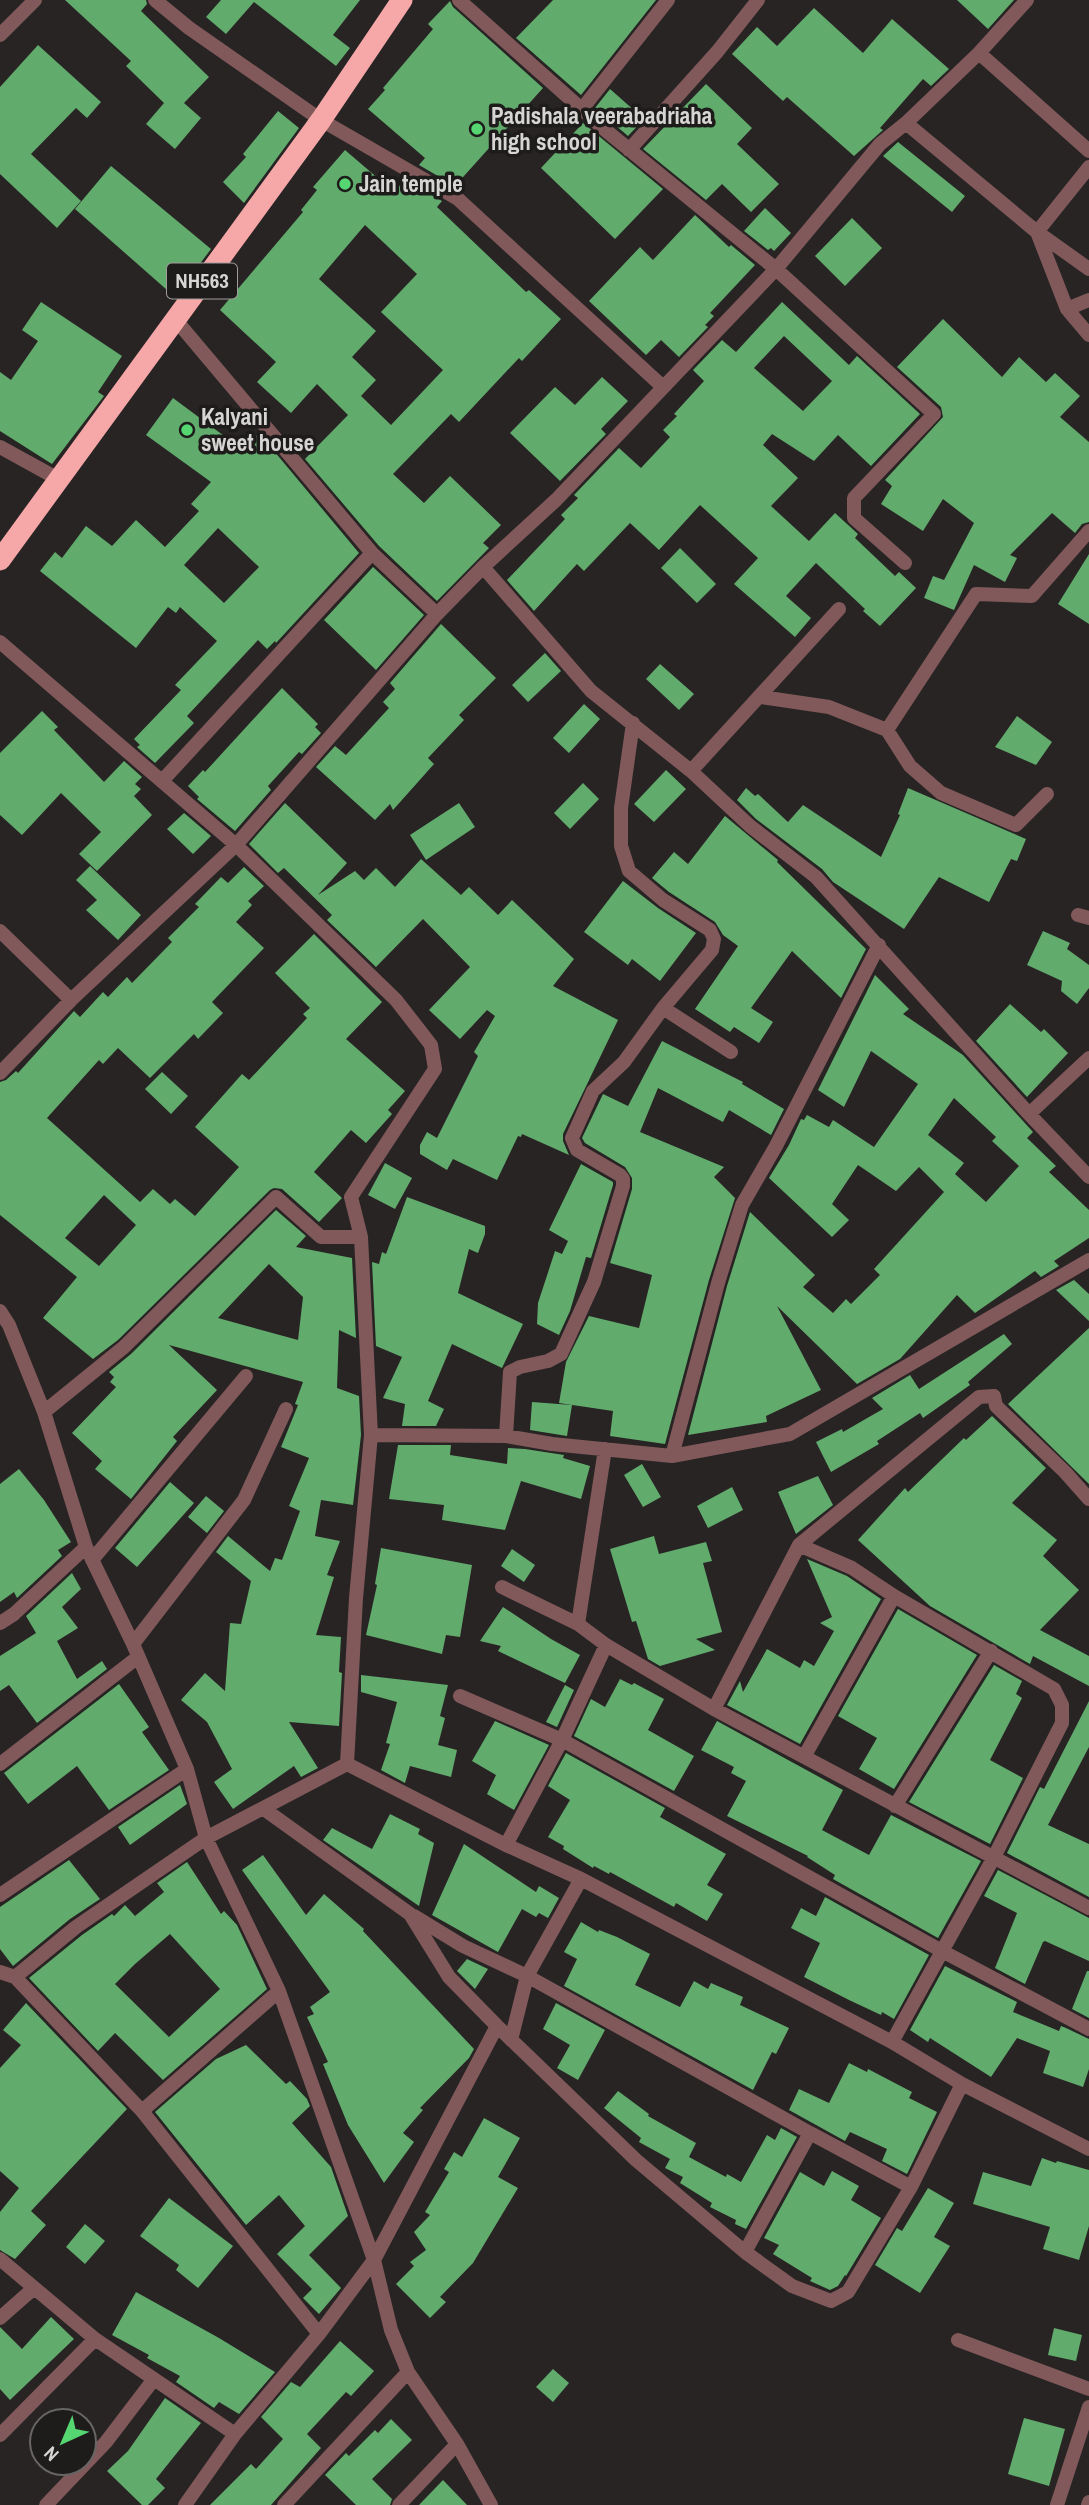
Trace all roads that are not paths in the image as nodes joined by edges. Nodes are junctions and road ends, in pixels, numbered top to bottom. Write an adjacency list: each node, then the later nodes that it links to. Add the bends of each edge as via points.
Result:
1 (35, 0): 8 (street)
2 (155, 0): 11 (street)
3 (402, 0): 11 (highway, NH563)
4 (459, 0): 10 (street)
5 (668, 0): 10 (street)
6 (758, 0): 13 (street)
7 (1027, 0): 9 (street)
8 (0, 36)
9 (979, 53): 12 (street); 14 (street)
10 (582, 109): 13 (street)
11 (321, 120): 21 (highway, NH563); 23 (street, via 458,200)
12 (905, 123): 16 (street); 17 (street, via 880,144)
13 (629, 150): 17 (street)
14 (1089, 151)
15 (1089, 167): 16 (street)
16 (1037, 232): 18 (street); 20 (street)
17 (776, 269): 23 (street); 29 (street, via 934,414 854,498 854,518)
18 (1089, 269)
19 (1089, 300): 20 (street)
20 (1067, 309): 22 (street)
21 (175, 318): 25 (highway, NH563); 27 (street)
22 (1089, 335)
23 (663, 387): 30 (street, via 556,500)
24 (0, 447): 25 (street)
25 (60, 480): 28 (highway, NH563)
26 (1089, 531): 36 (street, via 1032,596 976,594)
27 (372, 553): 32 (street); 38 (street)
28 (0, 560)
29 (905, 563)
30 (483, 567): 32 (street); 35 (street, via 591,691)
31 (839, 609): 34 (street)
32 (437, 614): 40 (street)
33 (0, 642): 38 (street)
34 (761, 697): 36 (street, via 829,707); 37 (street)
35 (633, 723): 37 (street); 44 (street, via 621,808 621,846 629,871 710,930 714,939 712,950)
36 (887, 730): 39 (street, via 910,766 940,793 1016,825)
37 (691, 771): 42 (street, via 750,826 816,877)
38 (162, 781): 40 (street)
39 (1046, 794)
40 (236, 845): 43 (street); 50 (street, via 396,1000 431,1045 435,1069 351,1197)
41 (0, 931): 43 (street)
42 (879, 945): 48 (street); 60 (street, via 742,1205)
43 (71, 1000): 47 (street)
44 (663, 1008): 45 (street); 58 (street, via 624,1062 593,1091 572,1138 577,1150 620,1175 623,1186 594,1282 561,1354 510,1372)
45 (731, 1052)
46 (1089, 1058): 48 (street)
47 (0, 1073)
48 (1029, 1114): 49 (street)
49 (1089, 1177)
50 (361, 1237): 56 (street, via 321,1237 276,1197 124,1347); 57 (street)
51 (1089, 1260): 60 (street, via 790,1434)
52 (0, 1311): 53 (street)
53 (4, 1331): 56 (street)
54 (246, 1376): 63 (street)
55 (286, 1409): 69 (street, via 244,1500)
56 (44, 1412): 63 (street)
57 (371, 1435): 58 (street); 76 (street)
58 (506, 1436): 59 (street)
59 (605, 1449): 60 (street); 67 (street)
60 (672, 1456)
61 (1089, 1499): 62 (street, via 996,1406 994,1396 984,1395)
62 (799, 1545): 65 (street, via 852,1568); 72 (street)
63 (89, 1554): 66 (street); 69 (street)
64 (502, 1587): 67 (street)
65 (894, 1596): 70 (street); 74 (street)
66 (0, 1623)
67 (578, 1624): 68 (street)
68 (606, 1645): 72 (street); 73 (street)
69 (136, 1651): 75 (street); 77 (street)
70 (990, 1651): 78 (street); 82 (street, via 1054,1689 1062,1705 1062,1723)
71 (460, 1696): 73 (street)
72 (714, 1709): 74 (street)
73 (562, 1740): 81 (street); 87 (street)
74 (804, 1757): 78 (street)
75 (0, 1764)
76 (347, 1764): 79 (street); 81 (street)
77 (187, 1769): 80 (street); 84 (street)
78 (895, 1806): 82 (street)
79 (264, 1809): 80 (street); 86 (street)
80 (206, 1839): 90 (street, via 76,1927); 91 (street)
81 (506, 1845): 83 (street)
82 (993, 1859): 85 (street); 87 (street)
83 (581, 1879): 89 (street); 95 (street)
84 (0, 1895)
85 (1089, 1908)
86 (410, 1914): 89 (street); 92 (street, via 449,1977)
87 (942, 1951): 93 (street); 95 (street)
88 (0, 1972): 90 (street)
89 (527, 1976): 94 (street); 98 (street)
90 (15, 1977): 97 (street)
91 (279, 1992): 97 (street); 103 (street)
92 (495, 2029): 94 (street); 103 (street)
93 (1089, 2029)
94 (511, 2040): 101 (street, via 636,2160)
95 (892, 2042): 96 (street)
96 (962, 2084): 99 (street); 100 (street)
97 (142, 2111): 106 (street)
98 (810, 2133): 100 (street); 101 (street)
99 (1089, 2149)
100 (911, 2188): 101 (street, via 848,2292 831,2301 792,2286)
101 (745, 2252)
102 (0, 2259): 104 (street)
103 (374, 2260): 106 (street); 109 (street, via 391,2330)
104 (34, 2288): 105 (street); 107 (street)
105 (0, 2318)
106 (319, 2334): 113 (street)
107 (95, 2339): 110 (street); 114 (street)
108 (958, 2340): 111 (street)
109 (408, 2372): 115 (street); 118 (street)
110 (154, 2379): 113 (street); 116 (street, via 106,2442)
111 (1089, 2389)
112 (1089, 2407): 121 (street)
113 (235, 2434): 117 (street)
114 (0, 2435)
115 (457, 2444): 119 (street); 120 (street)
116 (46, 2505)
117 (186, 2505)
118 (284, 2505)
119 (399, 2505)
120 (491, 2505)
121 (1057, 2505)

